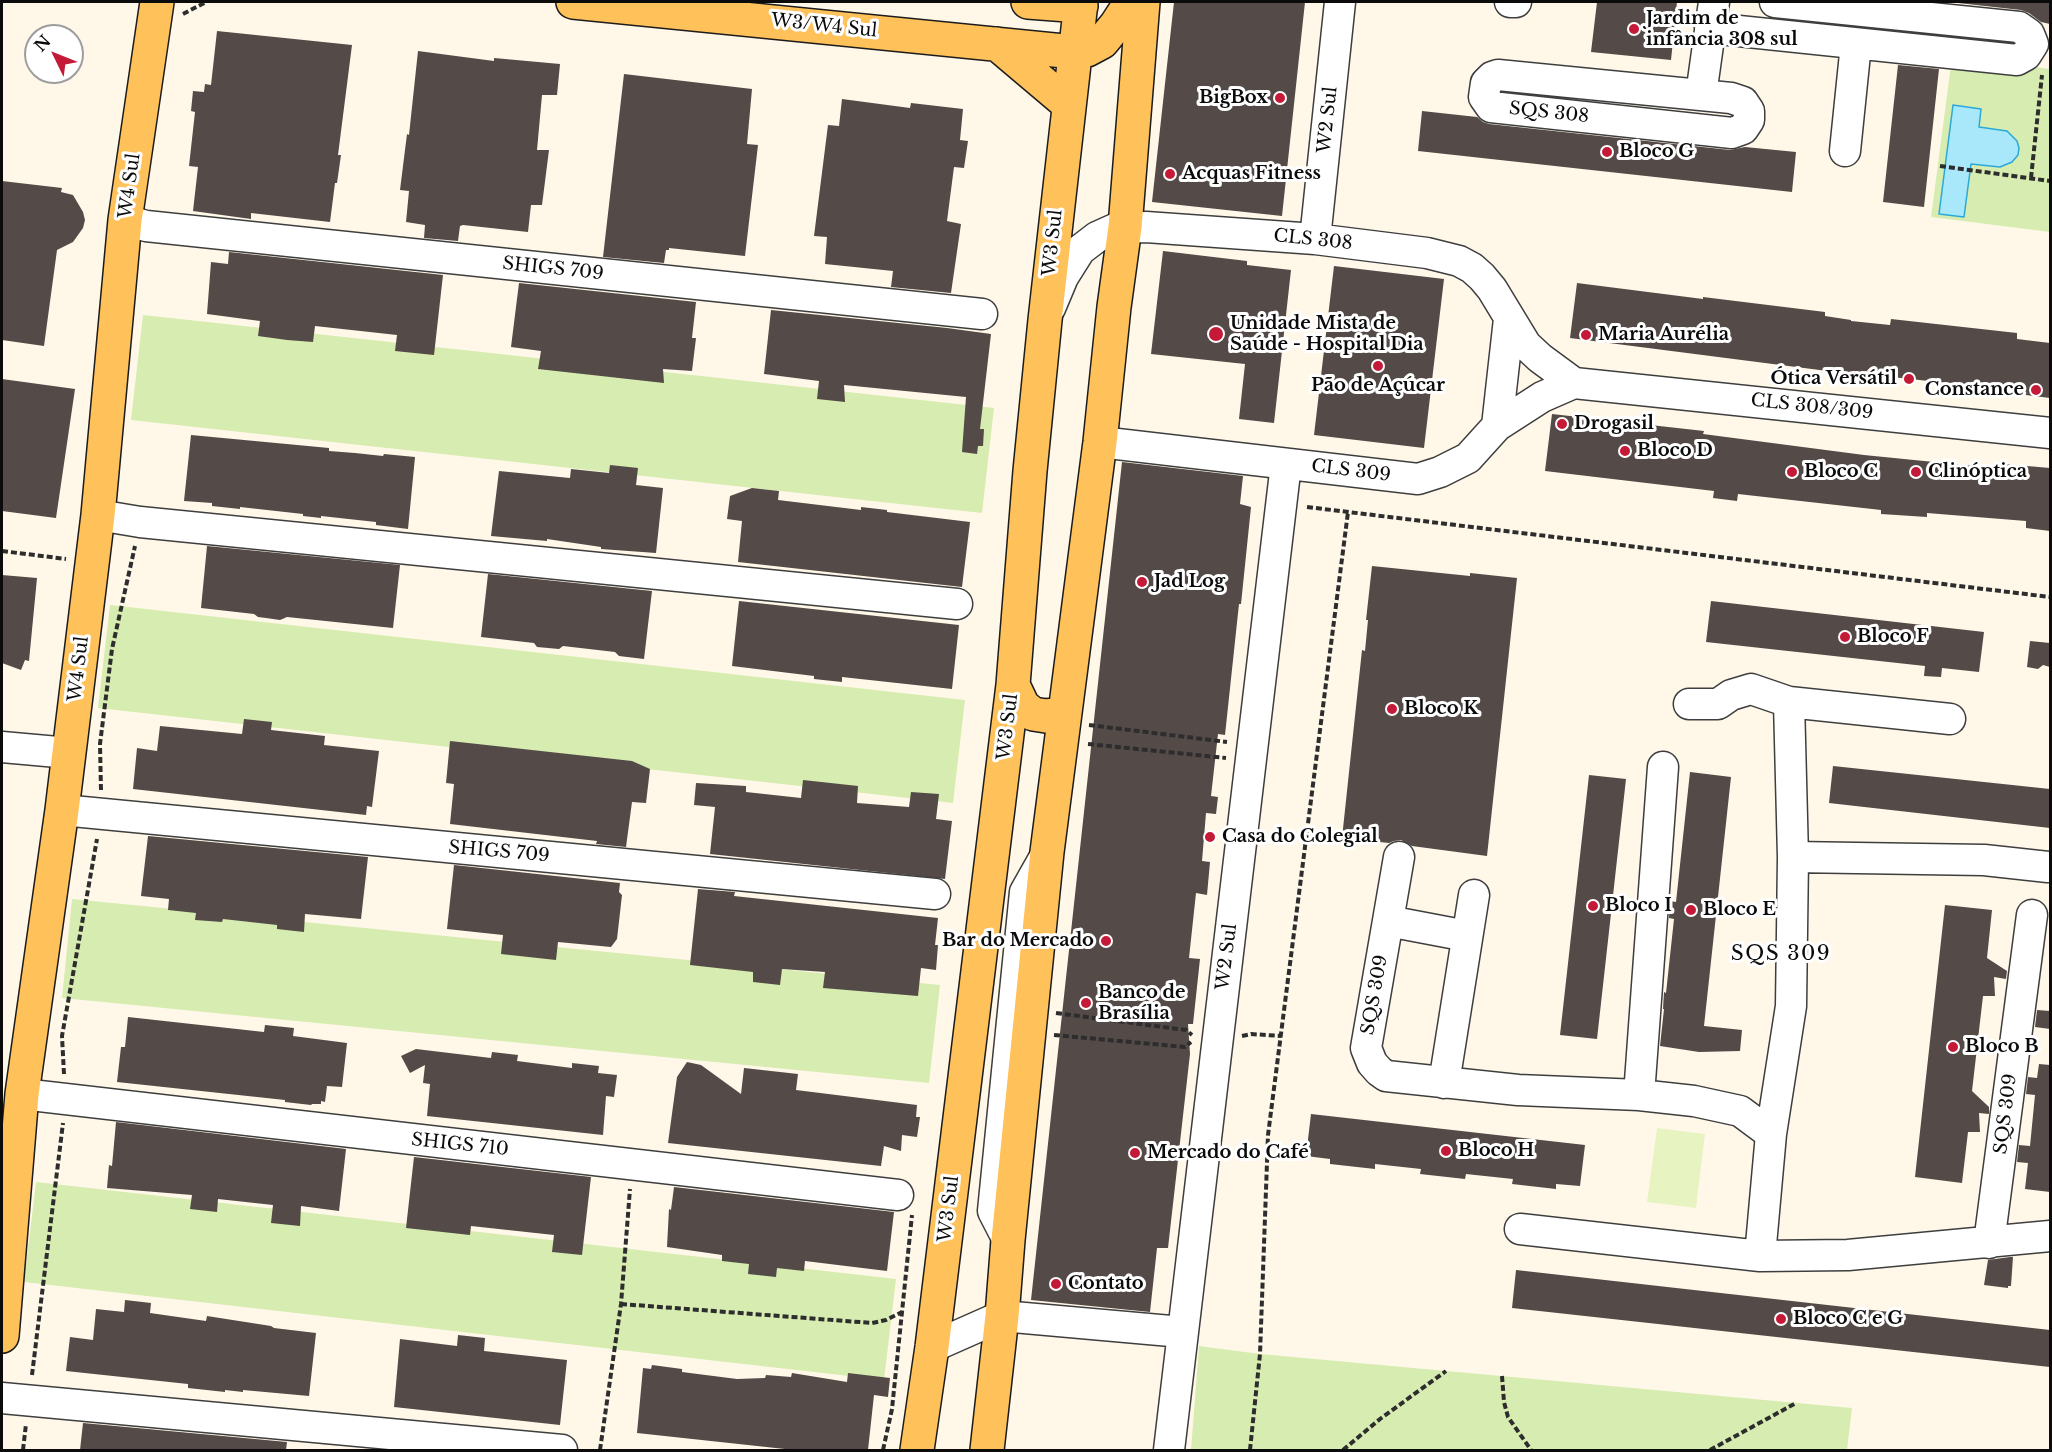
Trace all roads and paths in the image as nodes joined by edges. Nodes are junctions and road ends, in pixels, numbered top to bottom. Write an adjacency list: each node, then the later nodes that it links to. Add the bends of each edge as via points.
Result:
1 (157, 2): 25 (main road, W4 Sul)
2 (573, 2): 3 (main road, W3/W4 Sul)
3 (583, 2): 12 (main road, W3/W4 Sul)
4 (1028, 2): 11 (main road)
5 (1131, 2): 17 (main road, via 1102,42)
6 (1143, 2): 26 (main road)
7 (1340, 2): 27 (street, W2 Sul)
8 (1510, 2): 9 (street)
9 (1516, 2)
10 (1775, 2): 18 (street, via 2019,27 2029,34 2033,44)
11 (1081, 4): 17 (main road, W3 Sul)
12 (732, 9): 13 (main road, W3/W4 Sul)
13 (771, 11): 15 (main road, W3/W4 Sul)
14 (1712, 15): 16 (street); 19 (street)
15 (997, 44): 17 (main road, W3/W4 Sul); 20 (main road)
16 (1856, 44): 18 (street); 21 (street)
17 (1074, 52): 20 (main road, W3 Sul)
18 (2017, 60): 23 (path, via 2044,63)
19 (1701, 95): 19 (street, SQS 308, via 1498,75 1486,83 1484,97 1491,107 1732,133 1743,129 1749,120 1743,102)
20 (1068, 104): 29 (main road, W3 Sul)
21 (1845, 151)
22 (1940, 166): 23 (path)
23 (2031, 178): 24 (path)
24 (2050, 181)
25 (125, 220): 28 (street, SHIGS 709, via 146,226); 38 (main road, W4 Sul)
26 (1125, 227): 27 (street, CLS 308); 29 (street, CLS 308, via 1106,232 1080,250 1063,277); 34 (main road)
27 (1315, 239): 30 (street, CLS 308, via 1428,253 1459,261 1482,277)
28 (982, 314)
29 (1045, 320): 43 (main road, W3 Sul)
30 (1509, 320): 31 (street, CLS 308, via 1526,345); 32 (street)
31 (1574, 383): 32 (street, CLS 309); 33 (street, CLS 308/309)
32 (1497, 426): 35 (street, CLS 309, via 1468,458 1418,479)
33 (2050, 433)
34 (1100, 442): 35 (street, CLS 309); 47 (main road)
35 (1286, 464): 36 (street, W2 Sul)
36 (1281, 504): 37 (path); 63 (street, W2 Sul)
37 (1348, 512): 41 (path); 62 (path)
38 (98, 515): 40 (main road, W4 Sul); 42 (street)
39 (2, 551): 40 (path)
40 (92, 562): 49 (main road, W4 Sul)
41 (2050, 597)
42 (957, 604)
43 (1013, 685): 47 (main road, via 1023,706); 81 (main road, W3 Sul)
44 (1789, 702): 45 (street, via 1751,689 1731,695 1719,704); 46 (street); 54 (street)
45 (1689, 704)
46 (1950, 719)
47 (1063, 726): 47 (path, via 1226,759 1227,741); 52 (main road)
48 (2, 747): 49 (street)
49 (69, 753): 51 (main road, W4 Sul)
50 (1663, 767): 66 (street)
51 (62, 810): 56 (street, SHIGS 709); 65 (main road, W4 Sul)
52 (1047, 852): 61 (main road); 73 (street, via 1024,892 993,1211)
53 (1399, 856): 59 (street, SQS 309)
54 (1793, 857): 55 (street, via 1974,859); 67 (street, via 1791,1006)
55 (2048, 867)
56 (935, 894)
57 (1474, 895): 60 (street)
58 (2032, 915): 74 (street, SQS 309)
59 (1388, 921): 60 (street); 64 (street, SQS 309, via 1366,1048 1368,1056 1386,1076)
60 (1467, 936): 64 (street)
61 (1030, 1021): 61 (path, via 1185,1047 1197,1039 1186,1030); 73 (main road)
62 (1281, 1036): 63 (path, via 1251,1034); 92 (path, via 1268,1135 1260,1354)
63 (1217, 1041): 79 (street, W2 Sul)
64 (1444, 1083): 66 (street, SQS 309)
65 (22, 1094): 68 (main road, W4 Sul); 69 (street, SHIGS 710)
66 (1639, 1095): 67 (street, SQS 309, via 1740,1111)
67 (1771, 1134): 75 (street)
68 (9, 1149): 80 (main road, W4 Sul)
69 (632, 1164): 70 (street, SHIGS 710); 76 (path)
70 (905, 1201): 77 (path)
71 (1520, 1229): 75 (street)
72 (2050, 1236): 74 (street)
73 (1008, 1240): 78 (main road)
74 (1989, 1243): 75 (street, via 1848,1255)
75 (1760, 1256)
76 (621, 1304): 77 (path, via 872,1323); 87 (path)
77 (902, 1312): 88 (path, via 892,1409)
78 (1002, 1316): 79 (street); 81 (street); 90 (main road)
79 (1182, 1332): 91 (street, W2 Sul)
80 (2, 1336)
81 (932, 1347): 89 (main road, W3 Sul)
82 (1446, 1371): 93 (path)
83 (1502, 1376): 94 (path, via 1508,1417)
84 (2, 1398): 86 (street)
85 (1796, 1403): 95 (path)
86 (562, 1450)
87 (600, 1450)
88 (883, 1450)
89 (917, 1450)
90 (987, 1450)
91 (1170, 1450)
92 (1250, 1450)
93 (1343, 1450)
94 (1531, 1450)
95 (1710, 1450)

